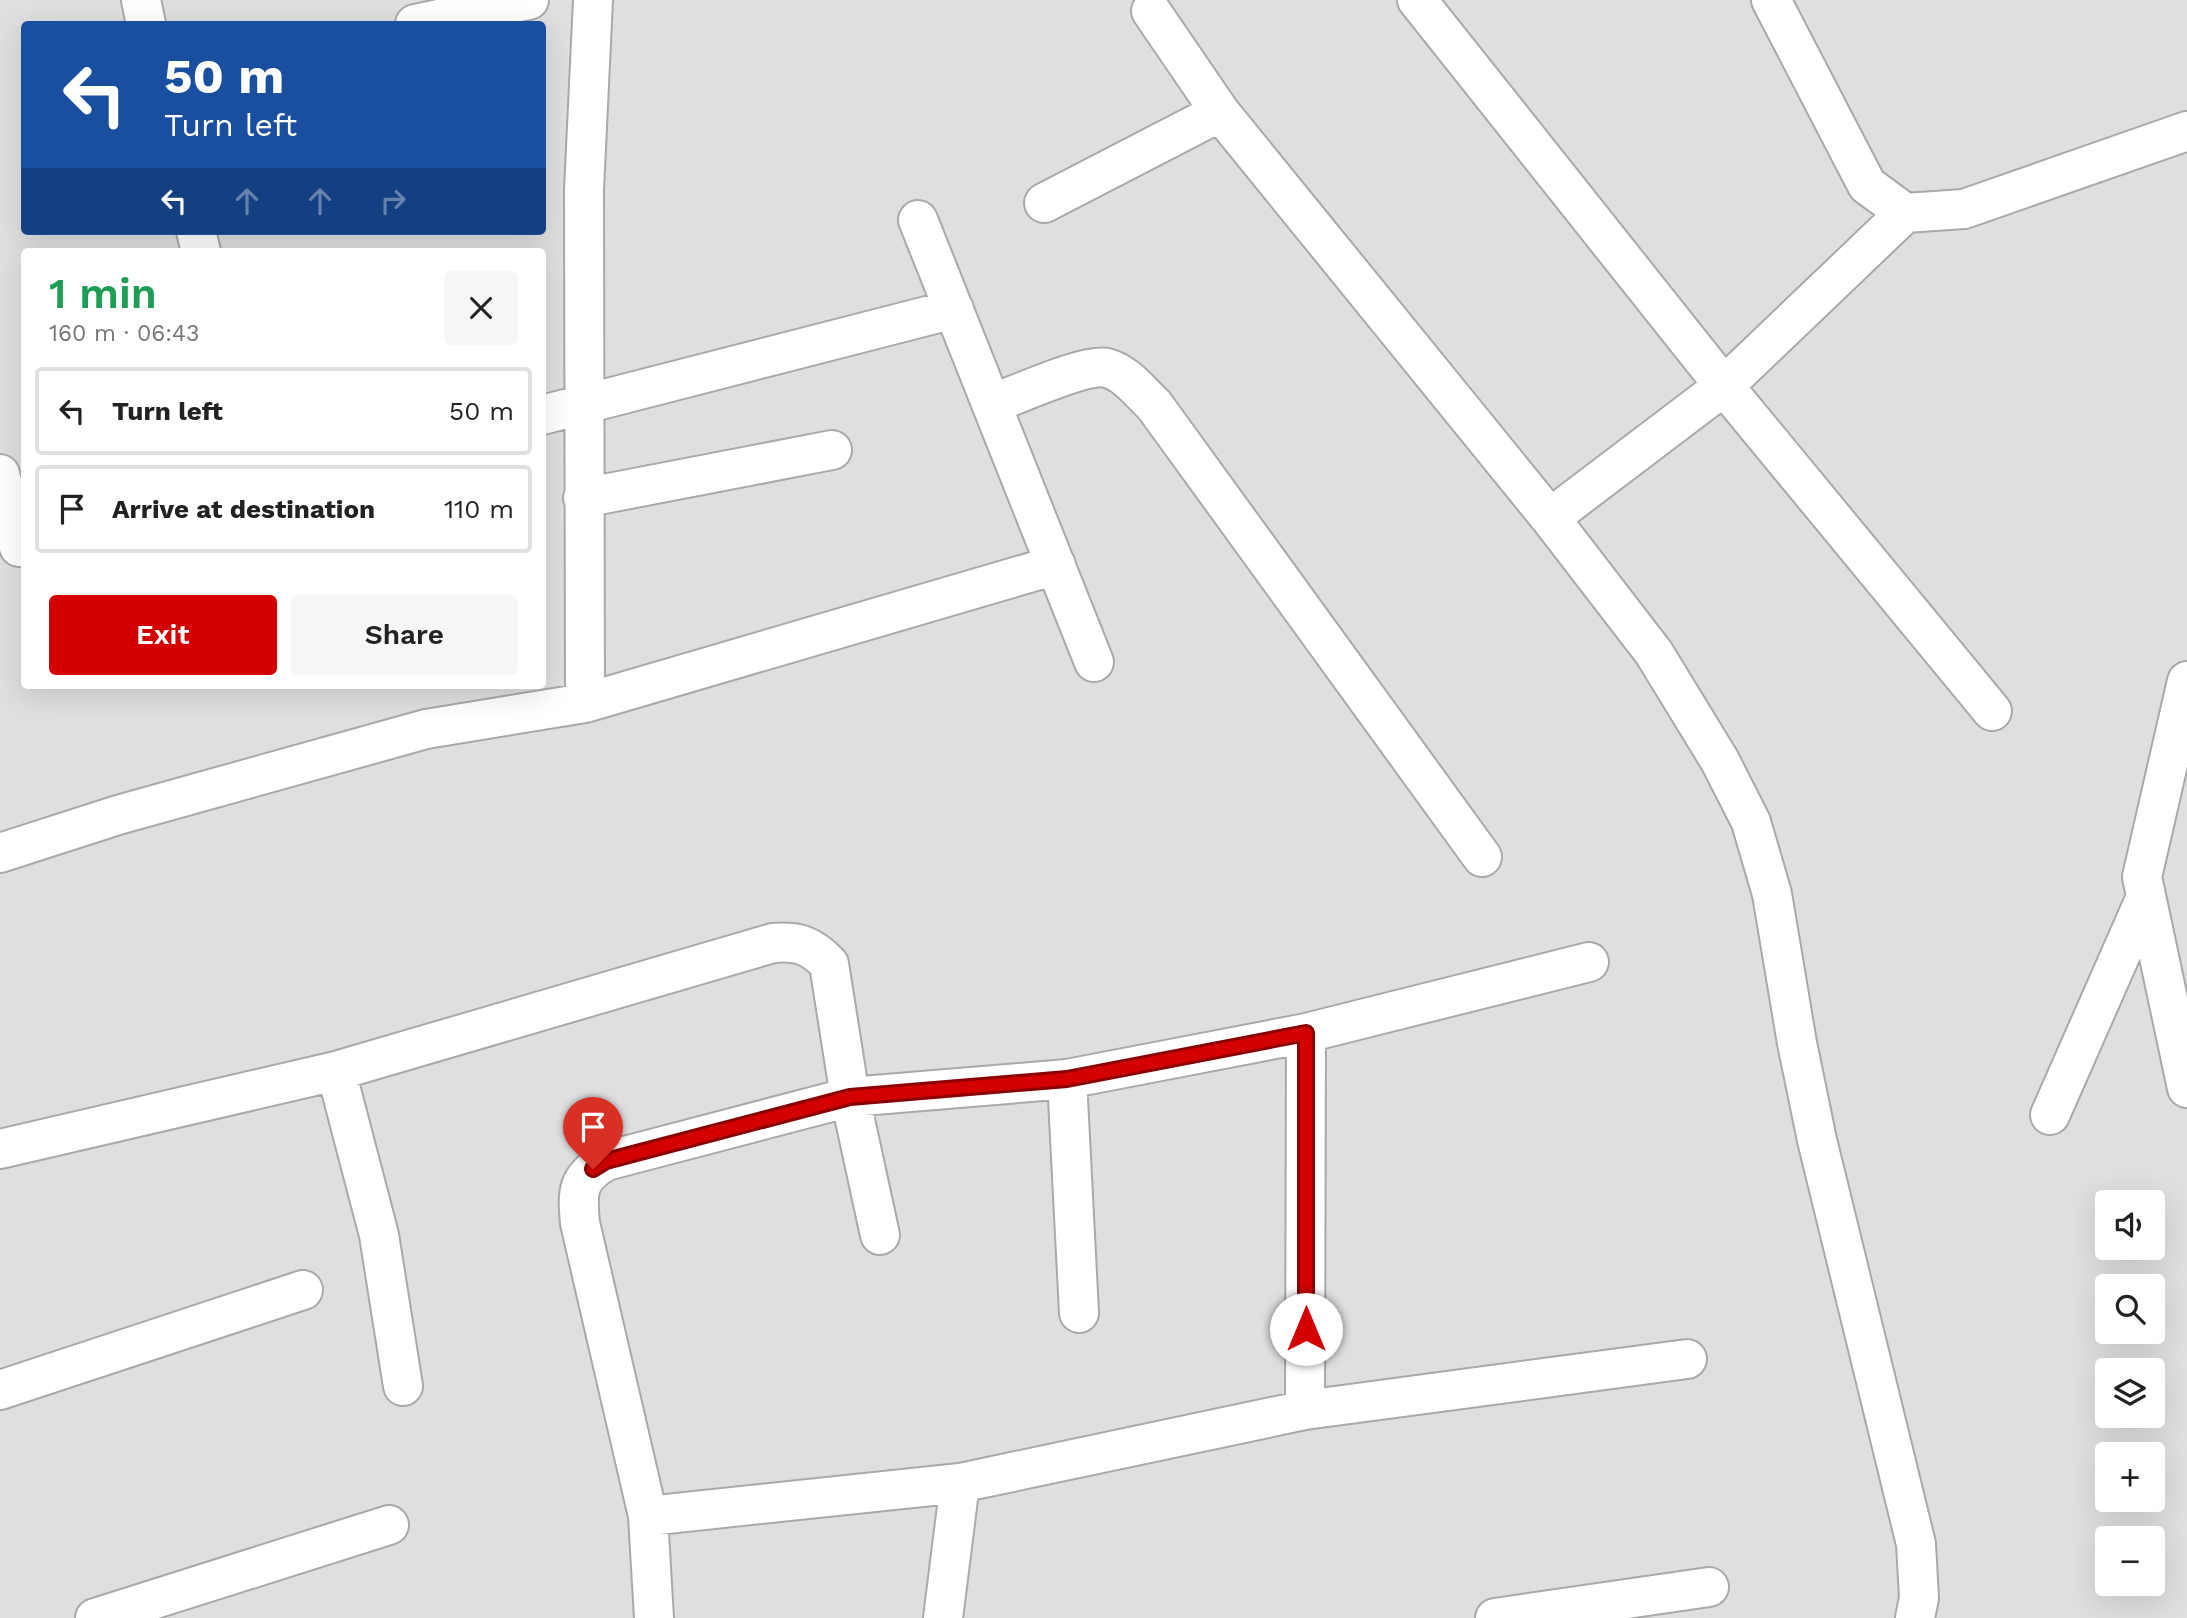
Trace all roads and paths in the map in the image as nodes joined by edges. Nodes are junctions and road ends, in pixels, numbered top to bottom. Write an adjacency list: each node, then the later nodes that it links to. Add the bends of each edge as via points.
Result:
1 (141, 0): 7 (street)
2 (528, 0): 8 (street)
3 (593, 0): 16 (street, via 584,190)
4 (1417, 0): 15 (street)
5 (1771, 0): 12 (street, via 1867,185)
6 (1151, 11): 9 (street)
7 (145, 21)
8 (429, 21)
9 (1220, 112): 11 (street); 22 (street)
10 (2187, 131): 12 (street, via 1964,209)
11 (1044, 203)
12 (1905, 213): 15 (street)
13 (918, 219): 14 (street)
14 (954, 309): 16 (street); 17 (street)
15 (1724, 386): 22 (street); 28 (street)
16 (582, 404): 18 (street); 21 (street)
17 (991, 404): 24 (street); 30 (street, via 1078,372 1105,368 1127,378 1154,405)
18 (546, 414)
19 (832, 450): 21 (street)
20 (0, 474): 23 (street)
21 (583, 498): 27 (street)
22 (1550, 518): 56 (street, via 1654,653 1751,822 1772,894 1817,1140 1916,1544 1919,1598)
23 (15, 549)
24 (1056, 565): 25 (street); 27 (street)
25 (1094, 662)
26 (2187, 681): 31 (street, via 2141,877)
27 (584, 703): 29 (street, via 426,729 118,815)
28 (1992, 711)
29 (0, 853)
30 (1482, 858)
31 (2146, 897): 32 (street); 39 (street)
32 (2171, 935): 37 (street)
33 (1590, 962): 34 (street)
34 (1306, 1033): 36 (street); 47 (street)
35 (336, 1071): 38 (street, via 773,943 797,941 817,950 829,964); 40 (street); 45 (street, via 379,1235)
36 (1067, 1079): 38 (street); 43 (street)
37 (2187, 1088)
38 (850, 1097): 41 (street); 49 (street, via 606,1161 581,1183 580,1223)
39 (2050, 1115)
40 (0, 1149)
41 (880, 1235)
42 (303, 1290): 46 (street)
43 (1079, 1313)
44 (1687, 1359): 47 (street)
45 (403, 1386)
46 (0, 1390)
47 (1306, 1410): 48 (street)
48 (960, 1483): 49 (street); 54 (street)
49 (648, 1516): 53 (street)
50 (389, 1525): 52 (street)
51 (1709, 1587): 55 (street)
52 (95, 1618)
53 (654, 1618)
54 (943, 1618)
55 (1495, 1618)
56 (1915, 1618)

